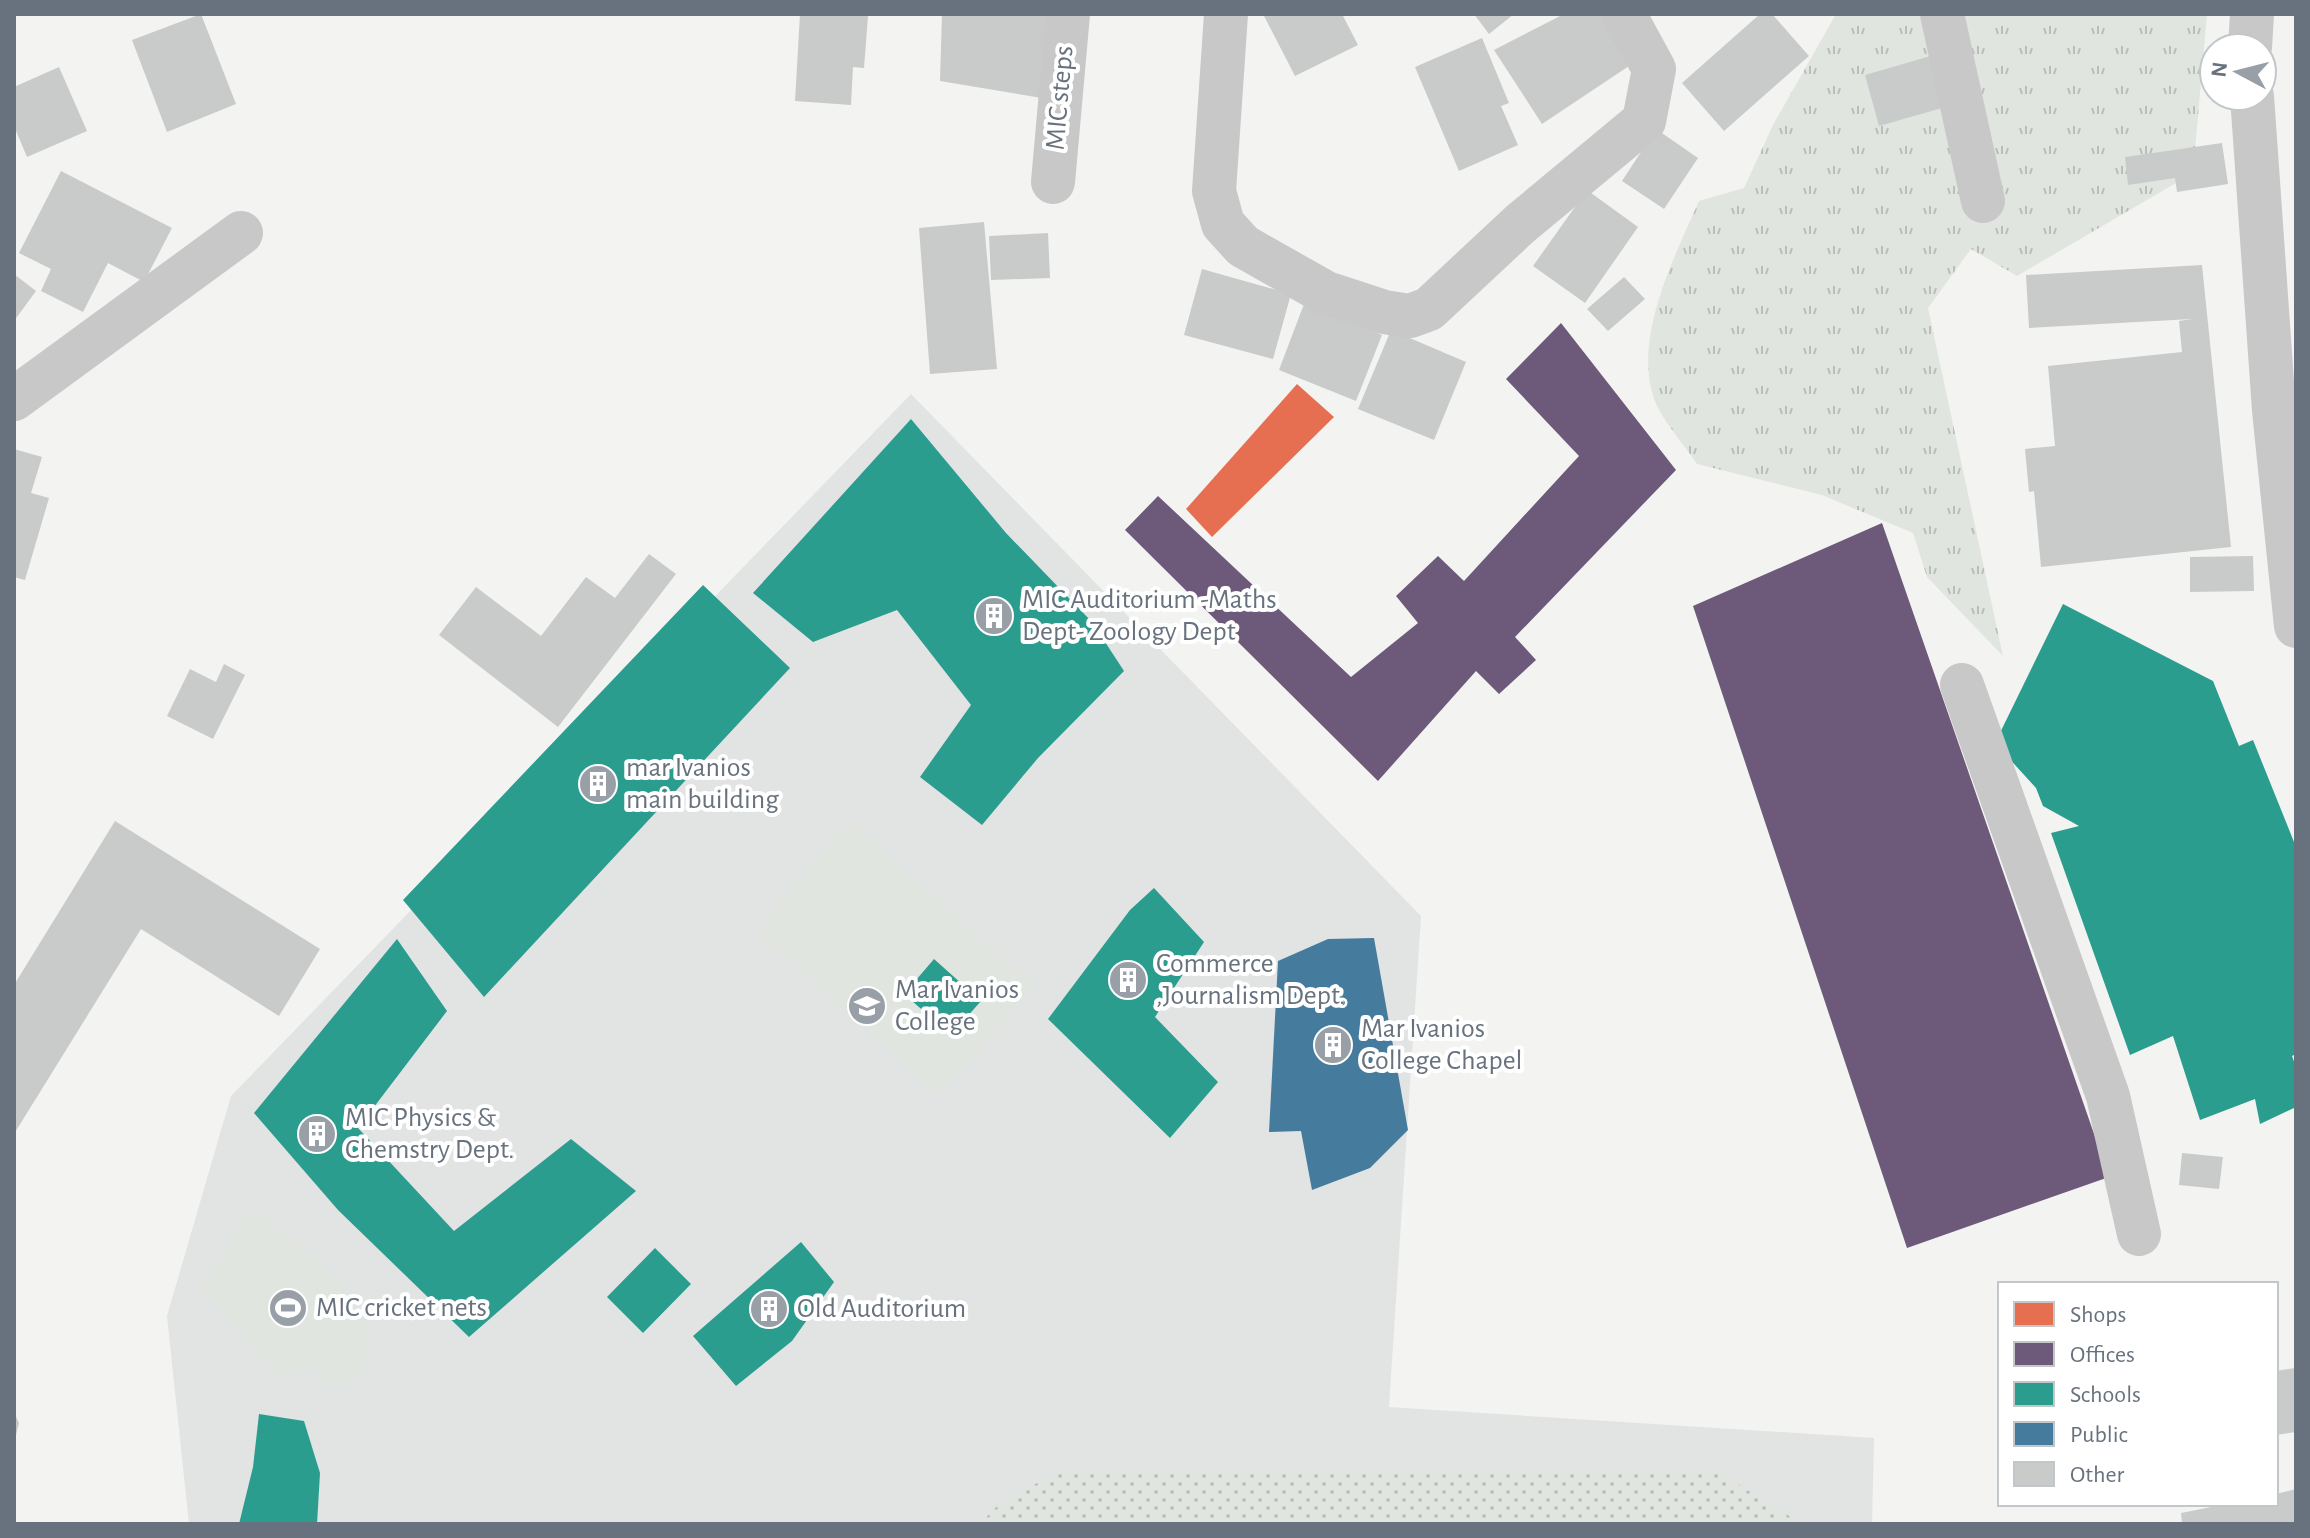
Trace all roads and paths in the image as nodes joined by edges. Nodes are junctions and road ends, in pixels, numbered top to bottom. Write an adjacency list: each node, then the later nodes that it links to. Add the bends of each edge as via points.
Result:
1 (1068, 14): 6 (street, MIC steps)
2 (1226, 14): 3 (street, via 1214,191 1223,224 1243,246 1326,293 1410,316 1429,309 1520,224 1644,121 1654,69)
3 (1624, 14)
4 (1942, 14): 7 (street)
5 (2253, 112): 10 (street)
6 (1053, 182)
7 (1983, 201)
8 (241, 233): 9 (street)
9 (14, 399)
10 (2296, 626)
11 (1962, 685): 12 (street, via 2108,1096)
12 (2139, 1234)

